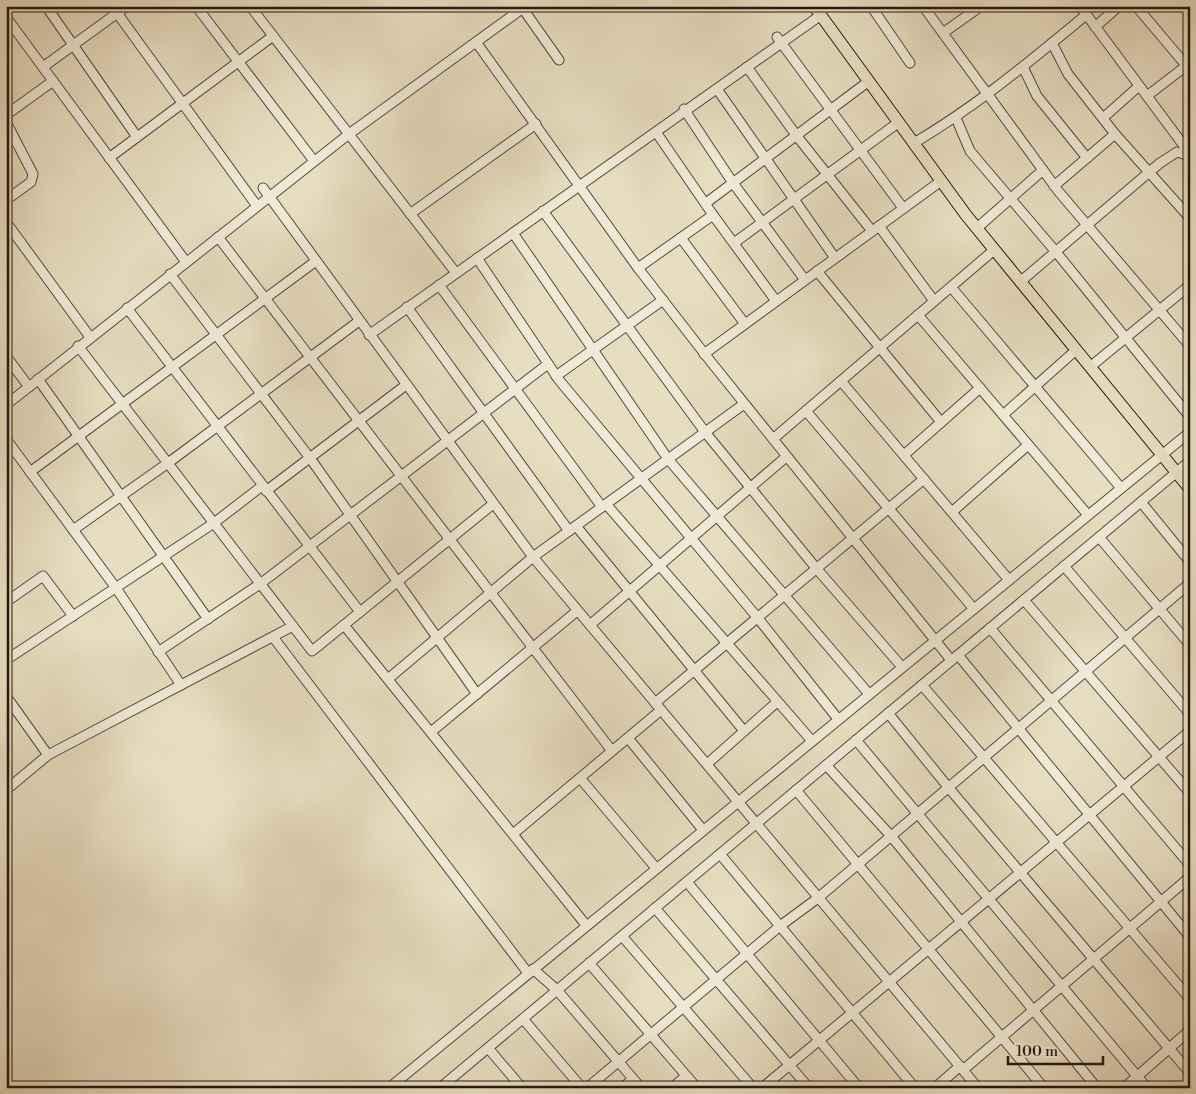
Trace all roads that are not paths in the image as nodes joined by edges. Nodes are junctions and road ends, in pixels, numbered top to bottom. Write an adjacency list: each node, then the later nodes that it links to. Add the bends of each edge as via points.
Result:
1 (46, 6): 22 (street)
2 (127, 6): 13 (street)
3 (196, 6): 24 (street)
4 (250, 6): 18 (street)
5 (871, 6): 25 (street)
6 (923, 6): 17 (street)
7 (1080, 6): 14 (street)
8 (1119, 6): 16 (street)
9 (1136, 6): 26 (street)
10 (522, 7): 20 (street); 23 (street)
11 (978, 7): 17 (street)
12 (817, 9): 19 (street); 31 (main road)
13 (115, 10): 22 (street); 36 (street)
14 (1086, 15): 16 (street); 21 (street)
15 (6, 17): 27 (street)
16 (1095, 27): 32 (street)
17 (943, 33): 34 (street)
18 (273, 36): 24 (street); 46 (street)
19 (779, 40): 28 (street); 38 (street)
20 (476, 42): 44 (street); 46 (street)
21 (1052, 43): 29 (street); 41 (street, via 1068,74)
22 (73, 45): 27 (street); 49 (street)
23 (559, 60)
24 (238, 62): 36 (street); 56 (street)
25 (910, 62)
26 (1188, 66): 35 (street)
27 (43, 67): 30 (street)
28 (747, 67): 33 (street); 48 (street)
29 (1023, 67): 34 (street); 55 (street, via 1037,96)
30 (53, 81): 39 (street); 53 (street)
31 (868, 81): 38 (street); 43 (main road)
32 (1139, 86): 35 (street); 41 (street)
33 (717, 89): 37 (street); 54 (street)
34 (989, 95): 40 (street); 57 (street)
35 (1147, 96): 52 (street)
36 (183, 103): 49 (street); 70 (street)
37 (685, 110): 45 (street); 61 (street)
38 (830, 110): 48 (street); 51 (street)
39 (6, 115)
40 (956, 118): 50 (street); 67 (street, via 970,151)
41 (1103, 118): 47 (street)
42 (6, 122): 68 (street, via 33,174 30,182)
43 (899, 122): 50 (main road); 51 (street)
44 (536, 124): 62 (street); 73 (street)
45 (656, 132): 62 (street); 69 (street)
46 (349, 134): 56 (street); 73 (street)
47 (1115, 134): 55 (street); 58 (street)
48 (796, 135): 54 (street); 59 (street)
49 (137, 137): 53 (street)
50 (914, 143): 60 (main road)
51 (860, 150): 59 (street); 71 (street)
52 (1190, 155): 58 (street, via 1177,152)
53 (109, 158): 90 (street)
54 (766, 158): 61 (street); 66 (street)
55 (1087, 158): 63 (street)
56 (314, 161): 65 (street)
57 (1043, 170): 63 (street); 67 (street)
58 (1149, 172): 75 (street); 78 (street)
59 (827, 175): 66 (street); 79 (street)
60 (941, 180): 71 (street); 80 (main road)
61 (733, 182): 69 (street); 77 (street)
62 (580, 186): 72 (street); 91 (street)
63 (1054, 186): 78 (street)
64 (264, 188): 65 (street)
65 (270, 196): 70 (street); 89 (street)
66 (794, 199): 77 (street); 88 (street)
67 (1010, 199): 80 (street); 86 (street)
68 (6, 200)
69 (706, 203): 74 (street)
70 (257, 206): 82 (street)
71 (903, 208): 79 (street)
72 (543, 211): 81 (street); 110 (street)
73 (410, 214): 93 (street)
74 (713, 215): 83 (street); 84 (street)
75 (1190, 218)
76 (6, 222): 113 (street)
77 (762, 222): 84 (street); 95 (street)
78 (1087, 225): 86 (street); 106 (street)
79 (875, 228): 88 (street); 103 (street)
80 (977, 228): 85 (main road)
81 (513, 233): 87 (street); 118 (street)
82 (218, 237): 90 (street); 100 (street)
83 (681, 238): 91 (street); 109 (street)
84 (734, 243): 102 (street)
85 (994, 250): 96 (main road); 99 (street)
86 (1056, 252): 96 (street); 114 (street)
87 (477, 258): 93 (street); 123 (street)
88 (835, 258): 92 (street)
89 (316, 261): 100 (street); 108 (street)
90 (186, 262): 94 (street)
91 (638, 268): 101 (street)
92 (818, 271): 95 (street); 117 (street)
93 (456, 273): 97 (street)
94 (170, 274): 105 (street); 111 (street)
95 (804, 280): 102 (street)
96 (1020, 282): 119 (main road)
97 (439, 285): 104 (street); 133 (street)
98 (1190, 285): 106 (street)
99 (951, 287): 103 (street); 131 (street)
100 (266, 299): 111 (street); 122 (street)
101 (663, 300): 110 (street); 120 (street)
102 (776, 301): 109 (street)
103 (934, 301): 107 (street)
104 (407, 307): 112 (street); 139 (street)
105 (127, 308): 113 (street); 124 (street)
106 (1159, 310): 114 (street); 116 (street)
107 (918, 315): 117 (street); 132 (street)
108 (359, 321): 112 (street); 122 (street)
109 (745, 324): 120 (street)
110 (627, 325): 118 (street); 145 (street)
111 (216, 335): 124 (street); 134 (street)
112 (369, 335): 129 (street)
113 (90, 337): 115 (street)
114 (1126, 338): 125 (street); 141 (street)
115 (78, 346): 127 (street); 135 (street)
116 (1190, 346)
117 (879, 349): 128 (street); 143 (street)
118 (593, 350): 126 (street); 156 (street)
119 (1076, 350): 125 (main road); 131 (street)
120 (704, 354): 136 (street)
121 (6, 356): 130 (street)
122 (311, 357): 134 (street); 142 (street)
123 (548, 364): 126 (street); 133 (street)
124 (172, 367): 135 (street); 144 (street)
125 (1090, 367): 153 (main road)
126 (556, 376): 162 (street)
127 (38, 380): 130 (street); 147 (street)
128 (841, 381): 138 (street); 152 (street)
129 (406, 385): 142 (street); 150 (street)
130 (29, 387): 137 (street)
131 (1035, 387): 140 (street); 165 (street)
132 (980, 388): 140 (street); 143 (street)
133 (515, 389): 139 (street); 171 (street)
134 (262, 394): 144 (street); 155 (street)
135 (123, 404): 147 (street); 158 (street)
136 (744, 404): 145 (street); 149 (street)
137 (6, 405)
138 (806, 411): 149 (street); 172 (street)
139 (484, 413): 150 (street); 178 (street)
140 (1002, 415): 151 (street)
141 (1190, 417)
142 (359, 420): 155 (street); 161 (street)
143 (941, 422): 152 (street)
144 (218, 427): 158 (street); 166 (street)
145 (705, 432): 156 (street); 164 (street)
146 (1190, 432): 153 (street)
147 (79, 437): 159 (street); 168 (street)
148 (6, 439): 159 (street)
149 (773, 439): 154 (street)
150 (447, 441): 161 (street); 170 (street)
151 (1028, 445): 173 (street); 175 (street)
152 (904, 455): 163 (street)
153 (1162, 455): 160 (main road); 165 (street)
154 (786, 457): 164 (street); 181 (street)
155 (310, 458): 166 (street); 174 (street)
156 (668, 459): 162 (street); 176 (street)
157 (1190, 461): 160 (street)
158 (168, 464): 168 (street); 177 (street)
159 (30, 472): 179 (street)
160 (1176, 472): 167 (main road); 169 (street)
161 (401, 476): 174 (street); 182 (street)
162 (640, 479): 171 (street); 183 (street)
163 (924, 479): 172 (street); 173 (street)
164 (750, 488): 176 (street); 190 (street)
165 (1122, 488): 175 (street)
166 (264, 489): 177 (street); 184 (street)
167 (1190, 489)
168 (121, 496): 179 (street); 185 (street)
169 (1140, 502): 180 (street); 187 (street)
170 (493, 504): 182 (street); 186 (street)
171 (604, 505): 178 (street); 188 (street)
172 (888, 508): 181 (street); 201 (street)
173 (952, 512): 191 (street)
174 (350, 515): 184 (street); 192 (street)
175 (1088, 515): 191 (street)
176 (718, 516): 183 (street); 198 (street)
177 (214, 523): 185 (street); 194 (street)
178 (573, 528): 186 (street); 196 (street)
179 (73, 530): 195 (street)
180 (1099, 537): 189 (street); 202 (street)
181 (852, 538): 190 (street); 215 (street)
182 (450, 539): 192 (street); 197 (street)
183 (690, 539): 188 (street); 206 (street)
184 (309, 547): 194 (street); 204 (street)
185 (163, 557): 195 (street); 207 (street)
186 (533, 557): 197 (street); 203 (street)
187 (1190, 562)
188 (659, 566): 196 (street); 216 (street)
189 (1064, 566): 199 (street); 214 (street)
190 (816, 568): 198 (street); 222 (street)
191 (1009, 580): 201 (street)
192 (397, 582): 204 (street); 213 (street)
193 (1190, 583): 202 (street)
194 (260, 584): 207 (street); 210 (street)
195 (116, 588): 205 (street); 219 (street)
196 (630, 590): 209 (street); 223 (street)
197 (491, 593): 213 (street); 218 (street)
198 (785, 594): 206 (street); 229 (street)
199 (1024, 600): 211 (street); 224 (street)
200 (6, 602): 205 (street, via 43,576)
201 (974, 608): 215 (street)
202 (1159, 609): 214 (street); 217 (street)
203 (578, 611): 209 (street); 218 (street)
204 (360, 612): 208 (street)
205 (73, 616): 221 (street)
206 (757, 617): 216 (street); 236 (street)
207 (208, 619): 219 (street)
208 (344, 625): 210 (street, via 312,651); 225 (street)
209 (590, 625): 233 (street)
210 (293, 626): 212 (street)
211 (990, 628): 220 (street); 231 (street)
212 (273, 637): 226 (street); 285 (street)
213 (437, 638): 225 (street); 228 (street)
214 (1125, 638): 224 (street); 235 (street)
215 (935, 641): 220 (street); 222 (street)
216 (725, 644): 223 (street); 232 (street)
217 (1190, 645)
218 (533, 648): 228 (street); 244 (street)
219 (158, 652): 226 (street)
220 (955, 658): 227 (street); 237 (street)
221 (6, 660)
222 (902, 667): 229 (street)
223 (695, 669): 233 (street); 238 (street)
224 (1086, 671): 231 (street); 246 (street)
225 (388, 679): 240 (street)
226 (181, 685): 245 (street)
227 (922, 685): 234 (street); 247 (street)
228 (477, 694): 240 (street)
229 (870, 694): 236 (street)
230 (6, 696): 245 (street)
231 (1051, 700): 237 (street); 251 (street)
232 (777, 702): 238 (street); 243 (street)
233 (658, 707): 241 (street); 248 (street)
234 (888, 713): 242 (street); 252 (street)
235 (1190, 714)
236 (838, 719): 243 (street)
237 (1018, 728): 247 (street); 258 (street)
238 (744, 731): 248 (street)
239 (1190, 731): 246 (street)
240 (431, 732): 261 (street)
241 (628, 738): 244 (street); 260 (street)
242 (856, 740): 249 (street); 257 (street)
243 (812, 741): 256 (street)
244 (612, 751): 250 (street)
245 (48, 755): 253 (street)
246 (1159, 757): 251 (street); 255 (street)
247 (984, 758): 252 (street); 263 (street)
248 (707, 764): 256 (street)
249 (826, 765): 254 (street); 262 (street)
250 (580, 778): 261 (street); 267 (street)
251 (1124, 787): 258 (street); 266 (street)
252 (948, 788): 257 (street); 268 (street)
253 (6, 790)
254 (796, 790): 259 (street); 265 (street)
255 (1190, 793)
256 (738, 801): 259 (street); 260 (street)
257 (917, 814): 262 (street); 272 (street)
258 (1090, 815): 263 (street); 273 (street)
259 (757, 823): 264 (street); 271 (street)
260 (703, 830): 267 (street)
261 (512, 834): 276 (street)
262 (891, 836): 265 (street); 275 (street)
263 (1056, 843): 268 (street); 278 (street)
264 (720, 854): 270 (street); 277 (street)
265 (858, 864): 271 (street); 281 (street)
266 (1190, 865)
267 (656, 868): 276 (street)
268 (1021, 873): 272 (street); 283 (street)
269 (1190, 876): 273 (street)
270 (687, 882): 274 (street); 282 (street)
271 (818, 898): 277 (street); 287 (street)
272 (989, 900): 275 (street); 288 (street)
273 (1161, 901): 278 (street); 280 (street)
274 (655, 908): 279 (street); 286 (street)
275 (961, 922): 281 (street); 292 (street)
276 (586, 925): 285 (street)
277 (780, 926): 282 (street); 293 (street)
278 (1129, 928): 283 (street); 290 (street)
279 (622, 936): 284 (street); 291 (street)
280 (1190, 937)
281 (929, 950): 287 (street); 297 (street)
282 (747, 954): 286 (street); 298 (street)
283 (1093, 959): 288 (street); 300 (street)
284 (589, 963): 289 (street); 296 (street)
285 (530, 971): 289 (street); 309 (street)
286 (716, 980): 291 (street); 302 (street)
287 (890, 982): 293 (street); 303 (street)
288 (1062, 986): 292 (street); 306 (street)
289 (557, 990): 294 (street); 301 (street)
290 (1190, 1000)
291 (684, 1007): 296 (street); 319 (street)
292 (1033, 1010): 297 (street); 327 (street)
293 (852, 1012): 298 (street); 323 (street)
294 (523, 1019): 299 (street); 313 (street)
295 (1190, 1030): 300 (street)
296 (651, 1035): 301 (street); 305 (street)
297 (1002, 1037): 303 (street); 326 (street)
298 (819, 1040): 302 (street); 322 (street)
299 (488, 1048): 308 (street); 312 (street)
300 (1169, 1048): 304 (street); 306 (street)
301 (619, 1062): 307 (street); 314 (street)
302 (790, 1065): 320 (street); 321 (street)
303 (962, 1068): 324 (street); 325 (street)
304 (1190, 1073)
305 (686, 1076): 317 (street); 318 (street)
306 (1137, 1076): 328 (street); 329 (street)
307 (633, 1078): 315 (street); 316 (street)
308 (450, 1080): 310 (street); 311 (street)
309 (390, 1088)
310 (440, 1088)
311 (457, 1088)
312 (522, 1088)
313 (582, 1088)
314 (587, 1088)
315 (622, 1088)
316 (641, 1088)
317 (672, 1088)
318 (696, 1088)
319 (753, 1088)
320 (762, 1088)
321 (809, 1088)
322 (859, 1088)
323 (915, 1088)
324 (935, 1088)
325 (978, 1088)
326 (1044, 1088)
327 (1097, 1088)
328 (1124, 1088)
329 (1147, 1088)

